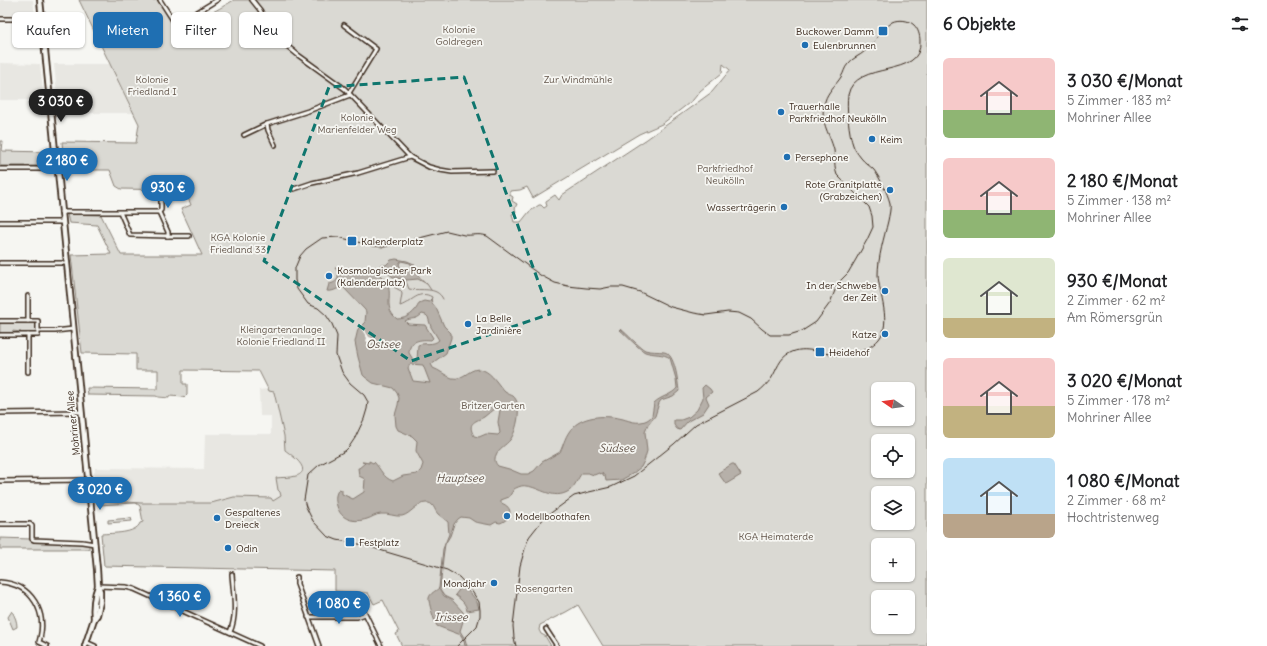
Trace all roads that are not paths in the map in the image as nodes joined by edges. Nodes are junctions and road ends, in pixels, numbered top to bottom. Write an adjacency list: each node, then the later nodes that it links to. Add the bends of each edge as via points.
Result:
1 (40, 0): 5 (main road, Mohriner Allee)
2 (160, 0): 3 (street, via 176,25)
3 (217, 0)
4 (252, 0): 10 (street, via 275,36)
5 (41, 12)
6 (0, 19): 7 (street)
7 (12, 19)
8 (344, 25): 10 (street, via 376,48)
9 (45, 48): 15 (main road, Mohriner Allee)
10 (350, 94): 11 (street, via 309,111); 14 (street)
11 (267, 124): 12 (street); 13 (street)
12 (244, 135)
13 (275, 145)
14 (410, 157): 17 (street, via 440,170); 18 (street)
15 (57, 169): 16 (street); 20 (main road, Mohriner Allee)
16 (0, 170)
17 (493, 171)
18 (294, 189)
19 (161, 199): 22 (street, via 161,210)
20 (61, 212): 21 (street); 24 (main road, Mohriner Allee)
21 (120, 212): 22 (street); 25 (street, via 130,235)
22 (158, 212): 25 (street)
23 (0, 222): 24 (street)
24 (62, 222): 28 (main road, Mohriner Allee)
25 (168, 236): 26 (street)
26 (190, 236)
27 (0, 263): 28 (street)
28 (66, 263): 32 (main road, Mohriner Allee)
29 (28, 296): 31 (street)
30 (0, 321): 31 (street)
31 (28, 321): 33 (street, via 38,321)
32 (73, 329): 33 (street); 37 (main road, Mohriner Allee)
33 (38, 330): 35 (street, via 38,335)
34 (0, 335): 35 (street)
35 (28, 335): 36 (street)
36 (28, 372)
37 (81, 412): 38 (street); 39 (main road, Mohriner Allee)
38 (0, 413)
39 (88, 480): 40 (street); 42 (main road, Mohriner Allee)
40 (0, 481)
41 (0, 524): 42 (street, via 30,524 34,540)
42 (95, 544): 46 (main road, Mohriner Allee)
43 (232, 574): 51 (street, via 234,622)
44 (297, 577): 49 (street)
45 (0, 582): 53 (street, via 17,586 33,598 41,619 39,642)
46 (98, 586): 51 (street, via 134,589); 52 (main road, Mohriner Allee, via 100,602)
47 (363, 609): 48 (street)
48 (365, 614): 49 (street, via 357,618); 57 (street)
49 (308, 617): 56 (street)
50 (546, 629): 58 (street)
51 (230, 632): 55 (street)
52 (86, 644): 54 (street)
53 (47, 646)
54 (95, 646)
55 (260, 646)
56 (319, 646)
57 (381, 646)
58 (557, 646)

